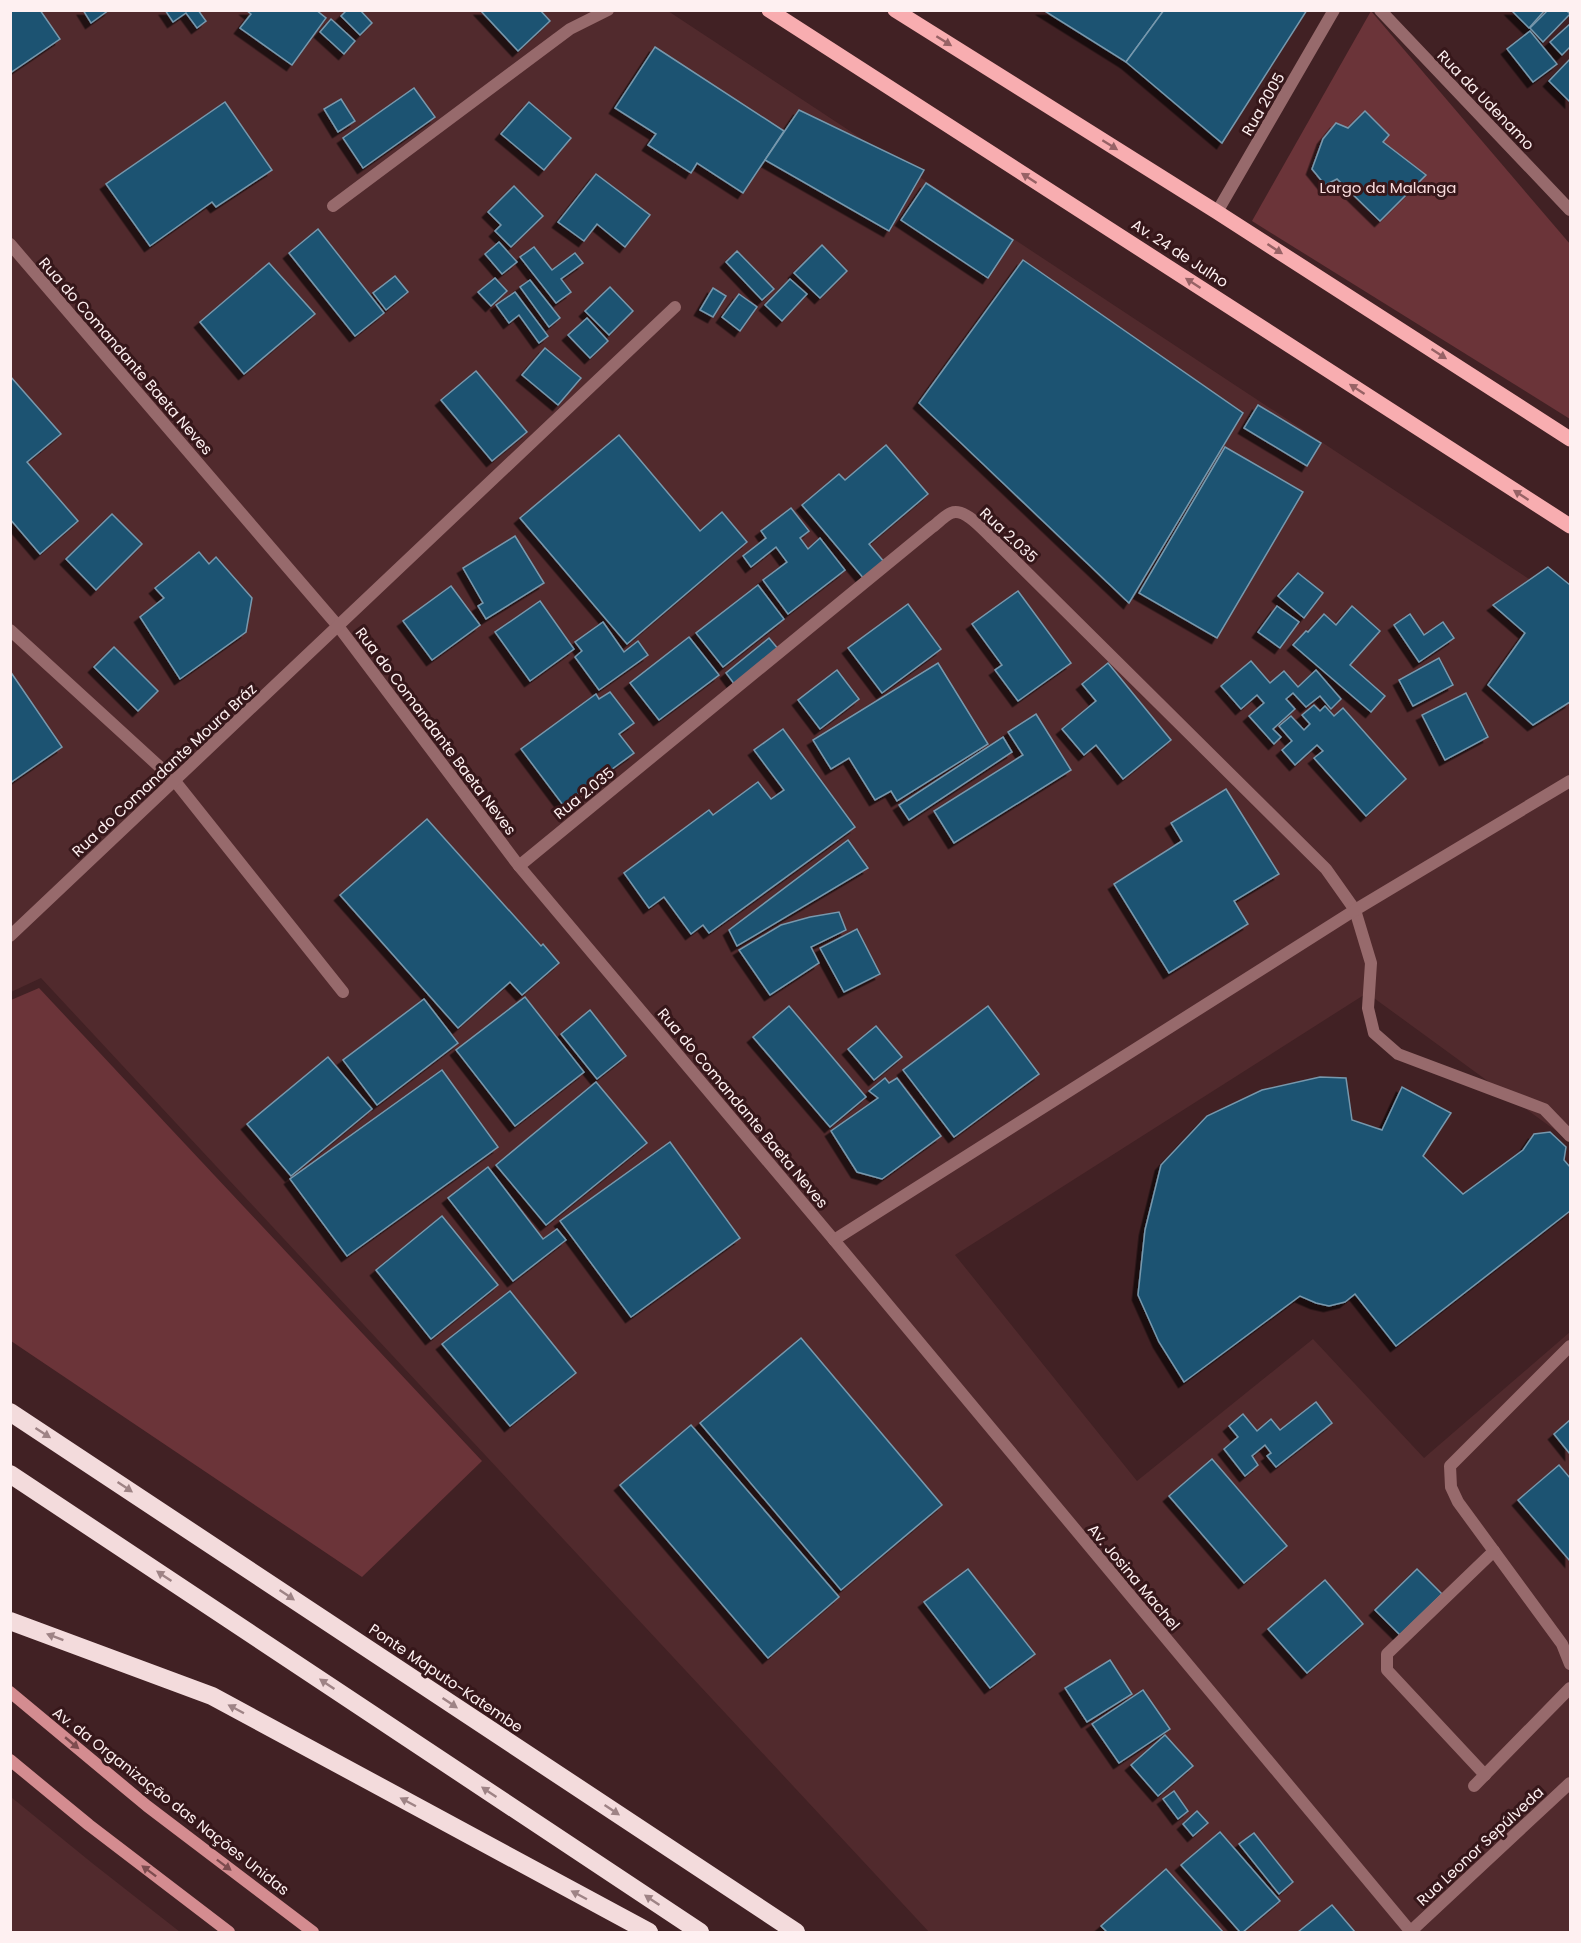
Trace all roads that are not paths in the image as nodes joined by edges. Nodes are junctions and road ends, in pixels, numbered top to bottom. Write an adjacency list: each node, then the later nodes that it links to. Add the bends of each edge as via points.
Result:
1 (608, 10): 6 (street, via 570,29)
2 (769, 10): 12 (main road, Av. 24 de Julho, one-way to 2)
3 (895, 10): 8 (main road, one-way to 8)
4 (1334, 10): 8 (street, Rua 2005)
5 (1380, 10): 7 (street, Rua da Udenamo)
6 (333, 206)
7 (1570, 210)
8 (1218, 212): 11 (main road, one-way to 11)
9 (10, 244): 13 (street, Rua do Comandante Baeta Neves)
10 (675, 307): 13 (street, Rua do Comandante Moura Bráz)
11 (1570, 440)
12 (1570, 526)
13 (338, 626): 15 (street, Rua do Comandante Moura Bráz); 17 (street, Rua do Comandante Baeta Neves)
14 (10, 630): 15 (street)
15 (174, 780): 19 (street, Rua do Comandante Moura Bráz); 20 (street)
16 (1570, 781): 18 (street)
17 (519, 866): 18 (street, Rua 2.035, via 950,513 957,512 965,514 994,540 1326,869); 22 (street, Rua do Comandante Baeta Neves)
18 (1355, 910): 21 (street, via 1371,963 1368,1008 1374,1033 1398,1054 1544,1109); 22 (street)
19 (10, 936)
20 (343, 992)
21 (1570, 1136)
22 (834, 1240): 40 (street, Av. Josina Machel)
23 (1570, 1346): 26 (street, via 1450,1466 1451,1487 1458,1502)
24 (10, 1412): 39 (highway, Ponte Maputo-Katembe, one-way to 39)
25 (10, 1474): 38 (highway, one-way to 25)
26 (1494, 1551): 28 (street, via 1562,1644); 32 (street, via 1387,1654 1387,1670)
27 (10, 1621): 37 (highway, one-way to 27, via 212,1696)
28 (1570, 1664)
29 (1570, 1688): 32 (street)
30 (10, 1692): 36 (main road, Av. da Organização das Nações Unidas, one-way to 36, via 147,1806)
31 (10, 1760): 35 (main road, one-way to 31)
32 (1485, 1775): 34 (street)
33 (1570, 1783): 40 (street, Rua Leonor Sepúlveda)
34 (1474, 1786)
35 (229, 1932)
36 (313, 1932)
37 (649, 1932)
38 (700, 1932)
39 (796, 1932)
40 (1411, 1932)

